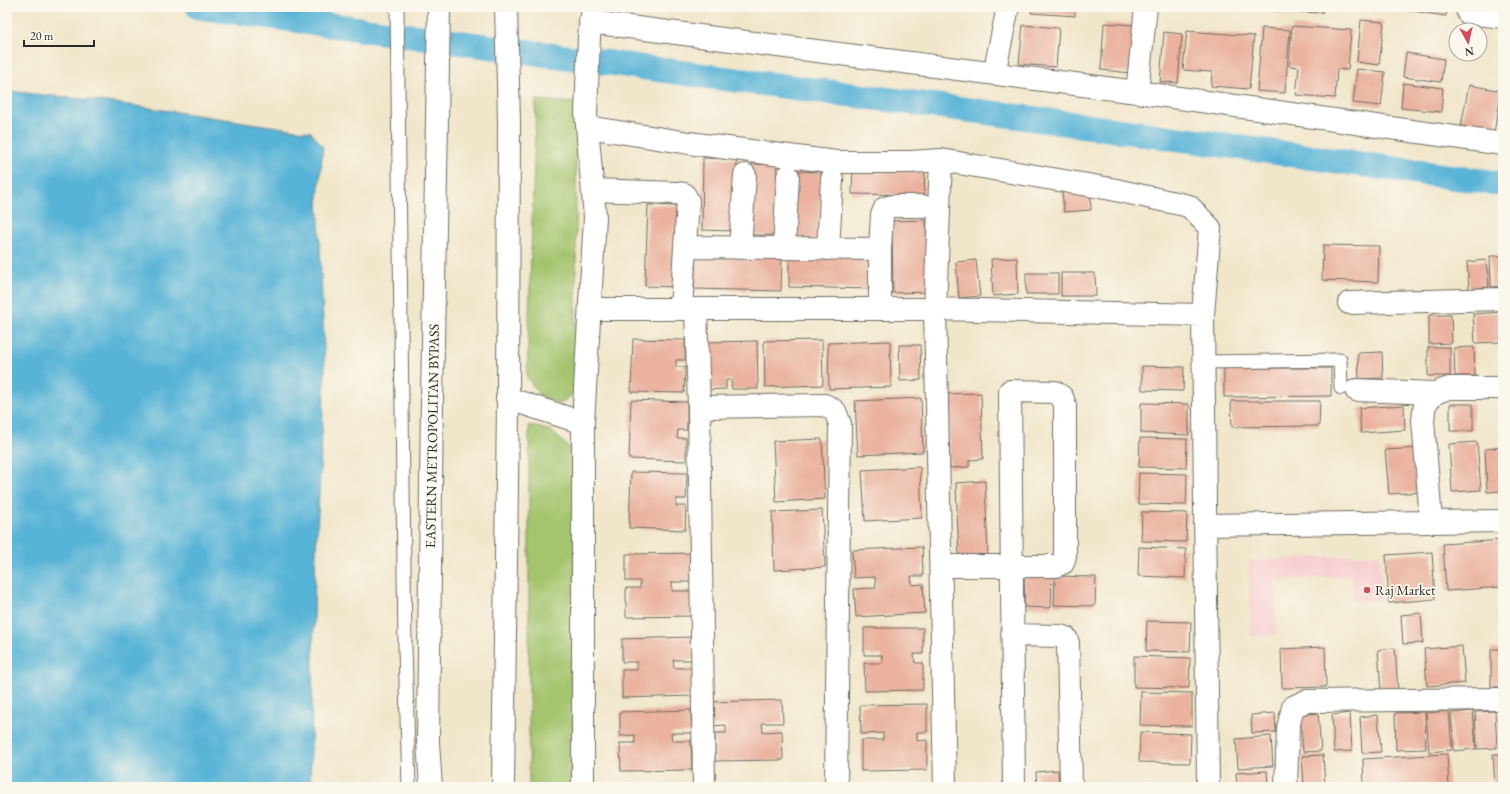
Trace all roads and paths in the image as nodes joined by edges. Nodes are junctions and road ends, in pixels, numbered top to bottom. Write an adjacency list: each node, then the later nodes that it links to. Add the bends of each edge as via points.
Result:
1 (397, 7): 45 (lane)
2 (439, 7): 46 (street, EASTERN METROPOLITAN BYPASS, via 431,415 428,742)
3 (506, 7): 35 (street, via 509,122)
4 (1008, 7): 9 (street)
5 (1146, 7): 10 (street)
6 (1468, 13): 7 (street)
7 (1503, 17)
8 (591, 22): 9 (street); 11 (street)
9 (994, 74): 10 (street)
10 (1137, 92): 12 (street)
11 (587, 121): 13 (street, via 689,143 836,162); 17 (street)
12 (1503, 144)
13 (941, 160): 29 (street); 30 (street, via 1111,189 1189,206 1210,228)
14 (746, 175): 20 (street)
15 (788, 176): 21 (street)
16 (832, 179): 22 (street)
17 (593, 190): 19 (street, via 684,194 688,201); 27 (street, via 595,217)
18 (922, 206): 23 (street, via 885,208 882,215)
19 (685, 247): 20 (street); 28 (street)
20 (740, 248): 21 (street)
21 (784, 248): 22 (street)
22 (828, 249): 23 (street)
23 (880, 249): 26 (street)
24 (1503, 299): 25 (street)
25 (1350, 303)
26 (880, 308): 28 (street); 29 (street)
27 (590, 309): 28 (street); 37 (street)
28 (689, 309): 36 (street)
29 (935, 309): 30 (street); 41 (street)
30 (1203, 315): 31 (street)
31 (1203, 362): 33 (lane, via 1340,360); 40 (street)
32 (1503, 388): 34 (street, via 1449,388)
33 (1348, 389): 34 (street)
34 (1435, 392): 38 (street, via 1425,404 1423,420)
35 (508, 398): 37 (street); 47 (street)
36 (699, 407): 49 (street); 50 (street, via 825,405 835,411 840,424)
37 (583, 423): 48 (street)
38 (1431, 521): 39 (street); 40 (street)
39 (1503, 521)
40 (1205, 525): 54 (street)
41 (940, 566): 42 (street); 51 (street)
42 (1012, 566): 42 (street, via 1010,391 1055,392 1062,397 1065,405 1066,556 1063,563 1056,566); 43 (street)
43 (1012, 635): 52 (street); 53 (street, via 1060,636 1066,638 1068,643)
44 (1503, 698): 55 (street, via 1306,701 1293,707 1288,728)
45 (409, 787)
46 (431, 787)
47 (503, 787)
48 (583, 787)
49 (704, 787)
50 (836, 787)
51 (945, 787)
52 (1014, 787)
53 (1071, 787)
54 (1208, 787)
55 (1286, 787)

